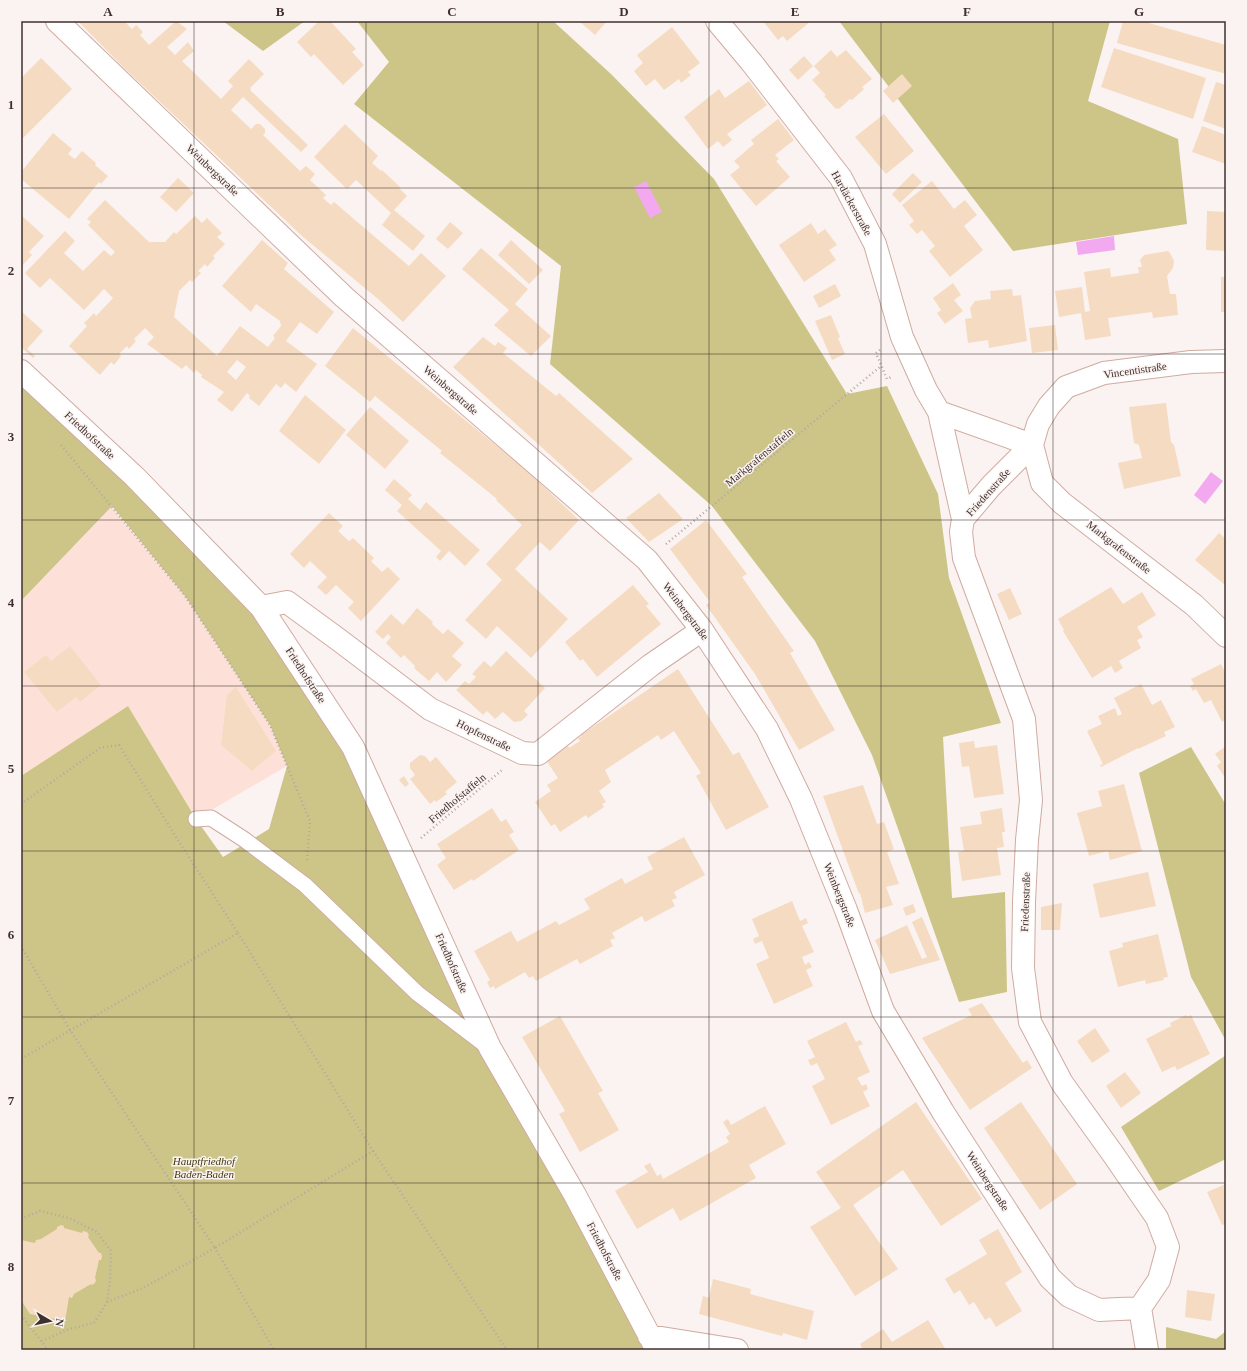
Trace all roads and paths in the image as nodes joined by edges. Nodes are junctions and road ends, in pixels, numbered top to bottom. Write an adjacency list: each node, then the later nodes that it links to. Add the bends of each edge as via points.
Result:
1 (57, 21): 10 (street, Weinbergstraße, via 344,297)
2 (717, 21): 6 (street, Hardäckerstraße, via 841,178 875,244 902,336 926,390)
3 (1226, 361): 8 (street, Vincentistraße, via 1192,362 1104,373 1066,387 1049,406 1038,424)
4 (881, 366): 10 (path, Markgrafenstaffeln)
5 (21, 371): 11 (street, Friedhofstraße, via 135,477)
6 (939, 412): 8 (street); 9 (street, Hardäckerstraße)
7 (56, 439): 18 (path, via 185,596 270,725 310,821)
8 (1032, 445): 9 (street, Friedenstraße, via 991,486); 13 (street, Markgrafenstraße, via 1042,483 1062,503 1194,606)
9 (963, 519): 28 (street, Friedenstraße, via 961,532 964,558 1024,719 1031,800 1023,968 1030,1022 1062,1083 1157,1218 1168,1247 1160,1280)
10 (647, 560): 12 (street, Weinbergstraße)
11 (261, 607): 14 (street, Hopfenstraße, via 287,602 430,709); 17 (street, Friedhofstraße, via 353,747)
12 (702, 630): 14 (street, Hopfenstraße, via 651,665 538,754); 28 (street, Weinbergstraße, via 767,729 801,800 846,910 883,1011 943,1112 1050,1278 1069,1296 1099,1310)
13 (1226, 636)
14 (522, 753): 17 (path, Friedhofstaffeln)
15 (21, 804): 19 (path, via 100,748 119,745)
16 (196, 819): 18 (lane, Friedhofstraße, via 211,818)
17 (402, 854): 22 (street, Friedhofstraße)
18 (305, 885): 22 (lane, Friedhofstraße, via 417,993)
19 (238, 933): 21 (path); 24 (path)
20 (21, 946): 21 (path)
21 (70, 1030): 23 (path); 26 (path)
22 (490, 1048): 31 (street, Friedhofstraße, via 576,1195)
23 (21, 1059)
24 (373, 1151): 26 (path); 34 (path)
25 (21, 1219): 27 (path, via 40,1211 69,1218 96,1232 111,1251)
26 (215, 1248): 27 (path, via 143,1288); 33 (path)
27 (107, 1302): 30 (path, via 94,1323 69,1329)
28 (1140, 1308): 36 (street)
29 (21, 1315): 30 (path)
30 (42, 1341): 32 (path)
31 (653, 1343): 35 (street)
32 (48, 1350)
33 (274, 1350)
34 (507, 1350)
35 (737, 1350)
36 (1147, 1350)

